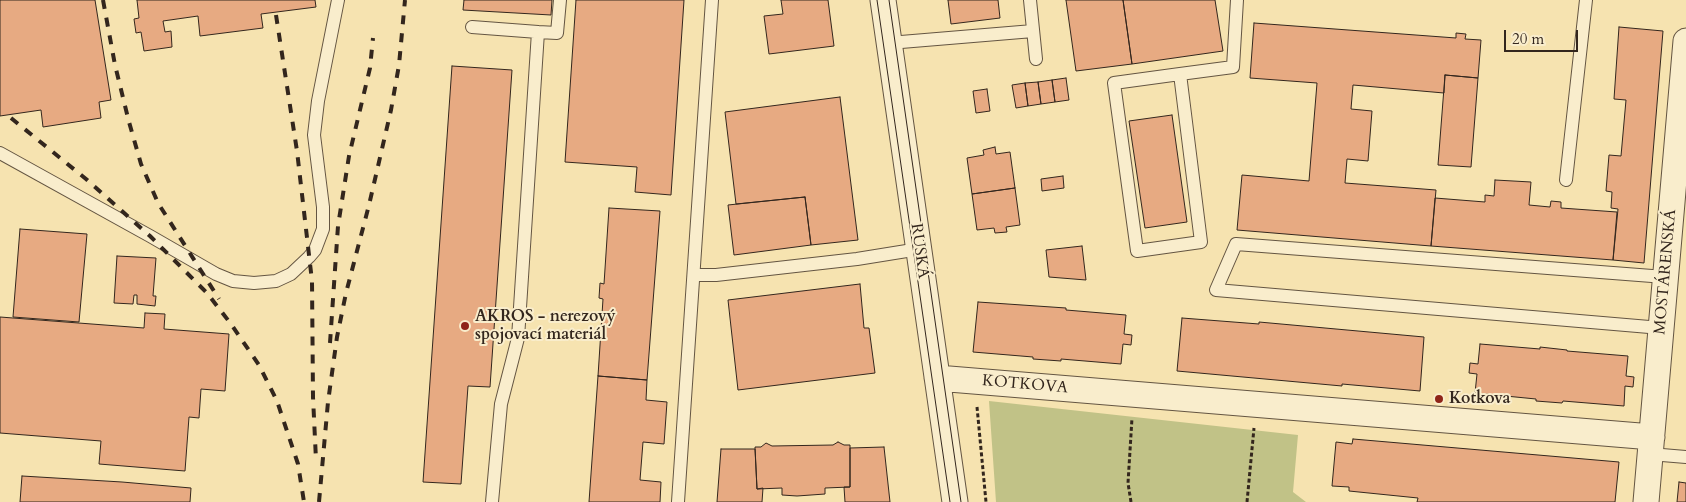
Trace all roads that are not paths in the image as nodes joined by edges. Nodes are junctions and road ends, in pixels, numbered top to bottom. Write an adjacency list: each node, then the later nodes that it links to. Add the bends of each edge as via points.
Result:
1 (338, 0): 15 (lane, via 314,135 323,229 309,257 291,274 276,281 233,281 216,274)
2 (560, 0): 10 (lane, via 557,33)
3 (712, 0): 18 (lane)
4 (883, 0): 12 (street, RUSKÁ)
5 (1030, 0): 9 (lane)
6 (1237, 0): 14 (lane, via 1234,67)
7 (1586, 0): 16 (lane)
8 (472, 27): 10 (lane)
9 (1033, 30): 12 (lane); 13 (lane)
10 (538, 32): 24 (lane, via 518,338 501,404)
11 (1686, 42): 19 (street, MOSTÁRENSKÁ)
12 (890, 43): 17 (street, RUSKÁ)
13 (1036, 59)
14 (1180, 74): 14 (lane, via 1114,83 1137,251 1202,242)
15 (0, 153)
16 (1566, 180)
17 (919, 249): 18 (lane, via 857,259); 21 (street, RUSKÁ)
18 (694, 275): 25 (lane)
19 (1665, 277): 20 (street, MOSTÁRENSKÁ); 20 (lane, via 1236,244 1216,290)
20 (1661, 328): 22 (street, MOSTÁRENSKÁ)
21 (937, 378): 22 (street, KOTKOVA, via 1256,404); 26 (street, RUSKÁ)
22 (1651, 446): 23 (lane); 27 (street, MOSTÁRENSKÁ)
23 (1686, 457)
24 (492, 502)
25 (678, 502)
26 (955, 502)
27 (1646, 502)

